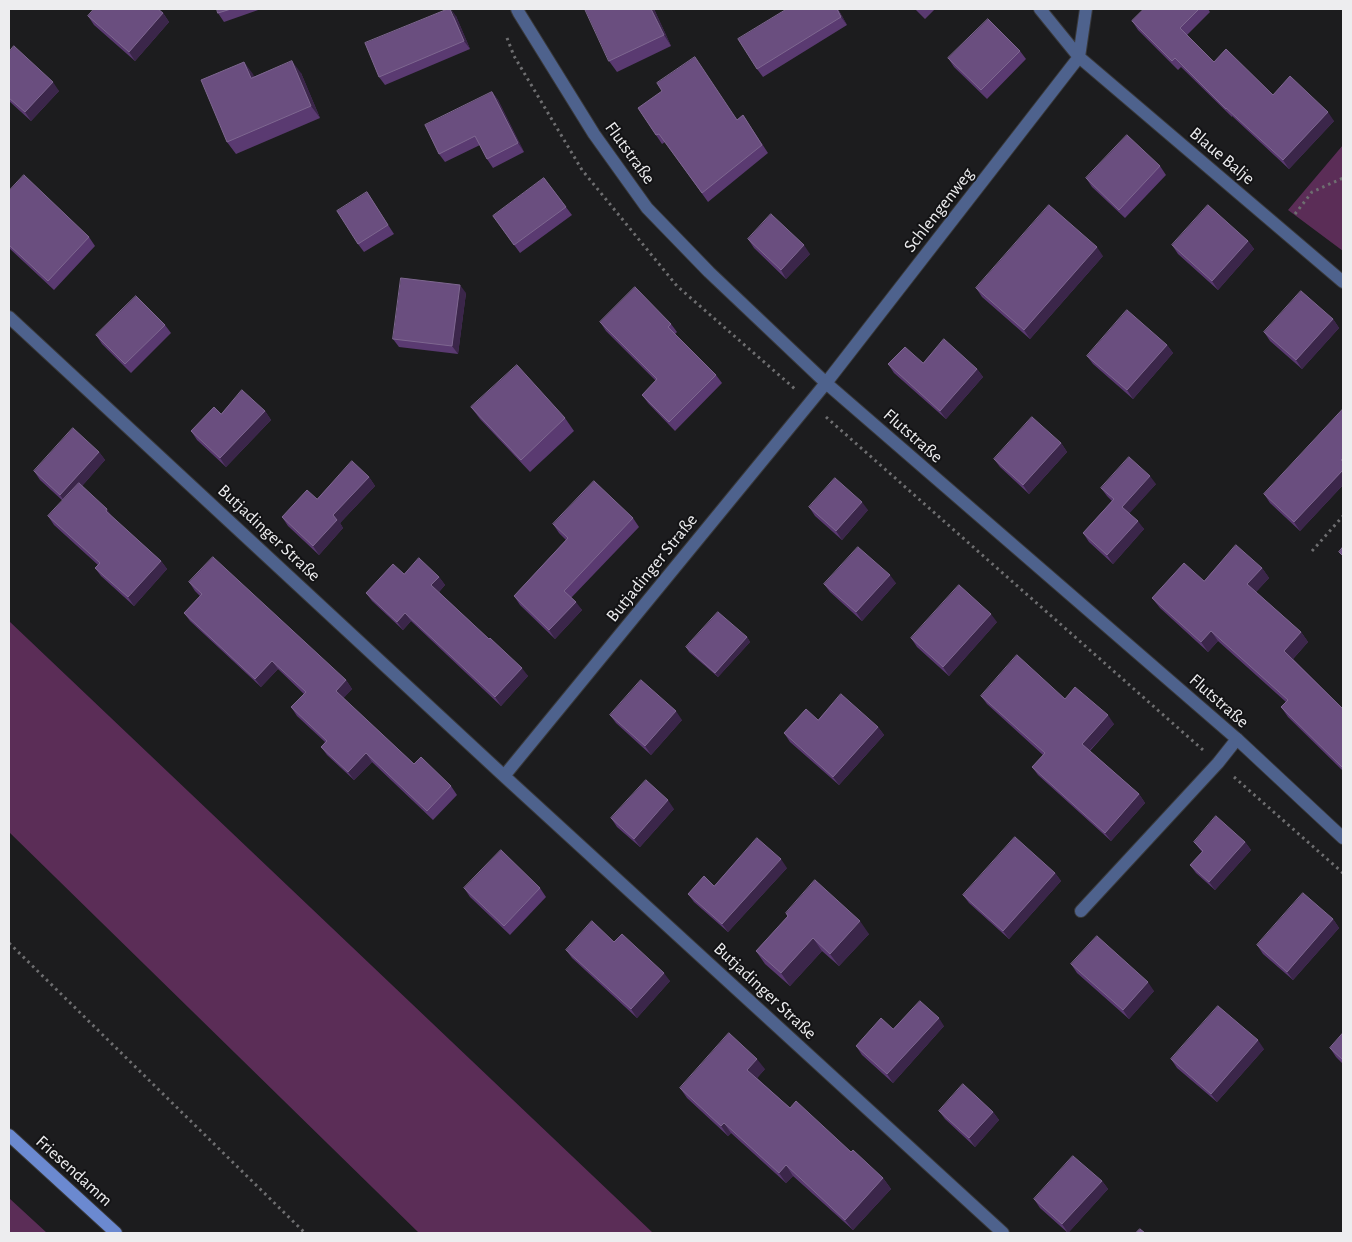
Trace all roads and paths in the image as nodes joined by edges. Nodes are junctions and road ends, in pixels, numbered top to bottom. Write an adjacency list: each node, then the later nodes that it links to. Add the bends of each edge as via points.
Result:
1 (517, 9): 9 (street, Flutstraße, via 594,134 647,208)
2 (1040, 9): 4 (street)
3 (1086, 9): 4 (street, Schlengenweg)
4 (1079, 57): 6 (street, Blaue Balje); 9 (street, Schlengenweg)
5 (1343, 178): 6 (path, via 1312,192)
6 (1283, 231): 7 (street, Blaue Balje)
7 (1343, 282)
8 (9, 317): 13 (street, Butjadinger Straße)
9 (826, 383): 12 (street, Flutstraße); 13 (street, Butjadinger Straße)
10 (1343, 516): 11 (path)
11 (1312, 551)
12 (1237, 740): 14 (street, Flutstraße); 15 (street)
13 (504, 776): 20 (street, Butjadinger Straße)
14 (1343, 838)
15 (1081, 911)
16 (9, 942): 19 (path)
17 (9, 1135): 18 (main road, Friesendamm)
18 (116, 1233)
19 (305, 1233)
20 (1003, 1233)

